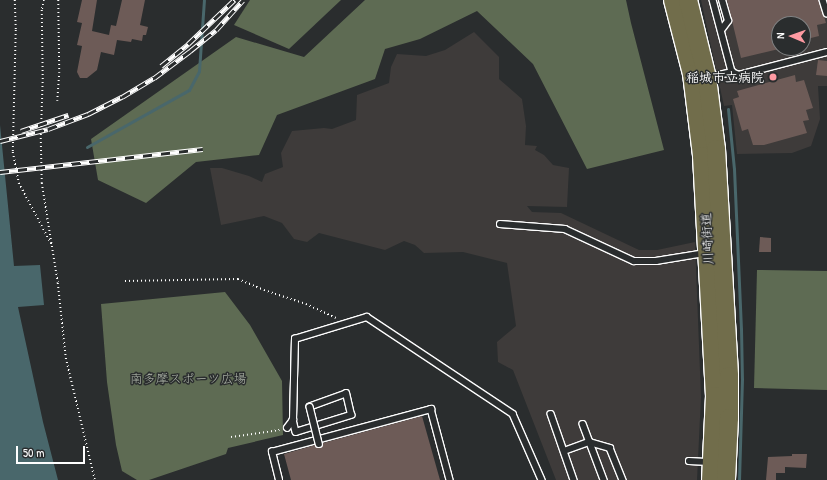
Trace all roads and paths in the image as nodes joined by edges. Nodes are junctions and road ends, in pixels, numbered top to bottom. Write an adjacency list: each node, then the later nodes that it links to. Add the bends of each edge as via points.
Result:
1 (15, 0): 16 (path, via 13,152 18,183)
2 (44, 0): 16 (path, via 42,174)
3 (58, 0): 14 (path)
4 (673, 0): 13 (main road, 川崎街道)
5 (688, 0): 13 (main road, 川崎街道)
6 (714, 0): 10 (lane)
7 (722, 0): 10 (lane, via 728,21)
8 (823, 0): 9 (lane)
9 (827, 13)
10 (722, 29): 12 (lane)
11 (827, 52): 12 (lane, via 739,75)
12 (732, 72): 13 (lane)
13 (700, 76): 17 (main road, 川崎街道, via 716,149)
14 (57, 101)
15 (500, 224): 17 (lane, via 564,229 634,261 656,262)
16 (53, 246): 30 (path, via 66,358)
17 (715, 252): 29 (main road, 川崎街道, via 729,376)
18 (125, 281): 19 (path, via 238,279 306,304)
19 (347, 323): 21 (lane, via 295,339); 33 (lane, via 367,317 513,414)
20 (551, 414): 27 (lane)
21 (293, 420): 23 (lane); 26 (lane, bridge, via 296,432 351,416 346,394 310,407)
22 (583, 424): 25 (lane)
23 (287, 428): 24 (path)
24 (231, 437)
25 (590, 442): 27 (lane); 35 (lane); 36 (lane, via 610,448)
26 (319, 444)
27 (564, 451): 34 (lane)
28 (689, 461): 29 (lane)
29 (722, 468): 37 (main road, 川崎街道)
30 (95, 480)
31 (279, 480): 32 (lane, via 272,452 431,409)
32 (450, 480)
33 (542, 480)
34 (574, 480)
35 (604, 480)
36 (623, 480)
37 (711, 480)

